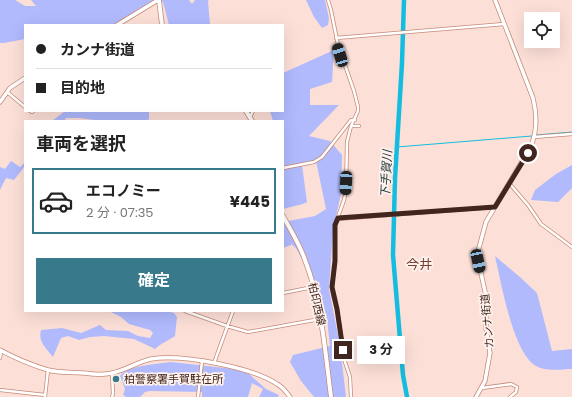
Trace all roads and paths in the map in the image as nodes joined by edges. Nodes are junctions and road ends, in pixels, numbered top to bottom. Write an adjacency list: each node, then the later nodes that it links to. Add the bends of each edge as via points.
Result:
1 (158, 0): 4 (street); 5 (main road)
2 (328, 0): 7 (street)
3 (495, 0): 6 (street, カンナ街道)
4 (118, 24)
5 (162, 24)
6 (505, 24): 7 (street); 16 (street, カンナ街道, via 533,98 536,118)
7 (336, 38): 12 (street, via 357,102)
8 (24, 79): 9 (street)
9 (7, 92): 10 (street); 11 (street)
10 (0, 102)
11 (24, 106)
12 (355, 120): 13 (street); 17 (street, via 351,120 322,157 314,162)
13 (351, 126): 14 (street); 21 (street, via 347,142 344,200)
14 (359, 126)
15 (572, 134): 16 (street)
16 (534, 136): 18 (street, カンナ街道, via 528,153)
17 (284, 168)
18 (509, 183): 19 (street, カンナ街道); 22 (street, via 540,224)
19 (495, 207): 21 (street); 35 (street, カンナ街道, via 485,226 477,255 486,296 490,352)
20 (284, 218): 23 (main road, 柏印西線, via 302,253)
21 (338, 218): 42 (street, via 335,225 332,287 350,377)
22 (572, 247)
23 (313, 287): 24 (street); 27 (main road, 柏印西線)
24 (284, 293)
25 (188, 312): 28 (street)
26 (233, 312): 28 (street)
27 (320, 319): 28 (street, via 248,332); 41 (main road, 柏印西線)
28 (227, 326): 32 (street)
29 (1, 350): 30 (street); 33 (street)
30 (0, 358)
31 (202, 361): 32 (street); 34 (street, via 178,358 152,359); 39 (street)
32 (214, 364): 40 (street, via 247,371 276,383)
33 (48, 370): 34 (street); 37 (street)
34 (112, 373): 38 (street)
35 (482, 388): 43 (street, カンナ街道); 44 (street, via 515,385 516,392)
36 (0, 390): 37 (street)
37 (45, 396)
38 (112, 397)
39 (198, 397)
40 (290, 397)
41 (331, 397)
42 (351, 397)
43 (476, 397)
44 (510, 397)

